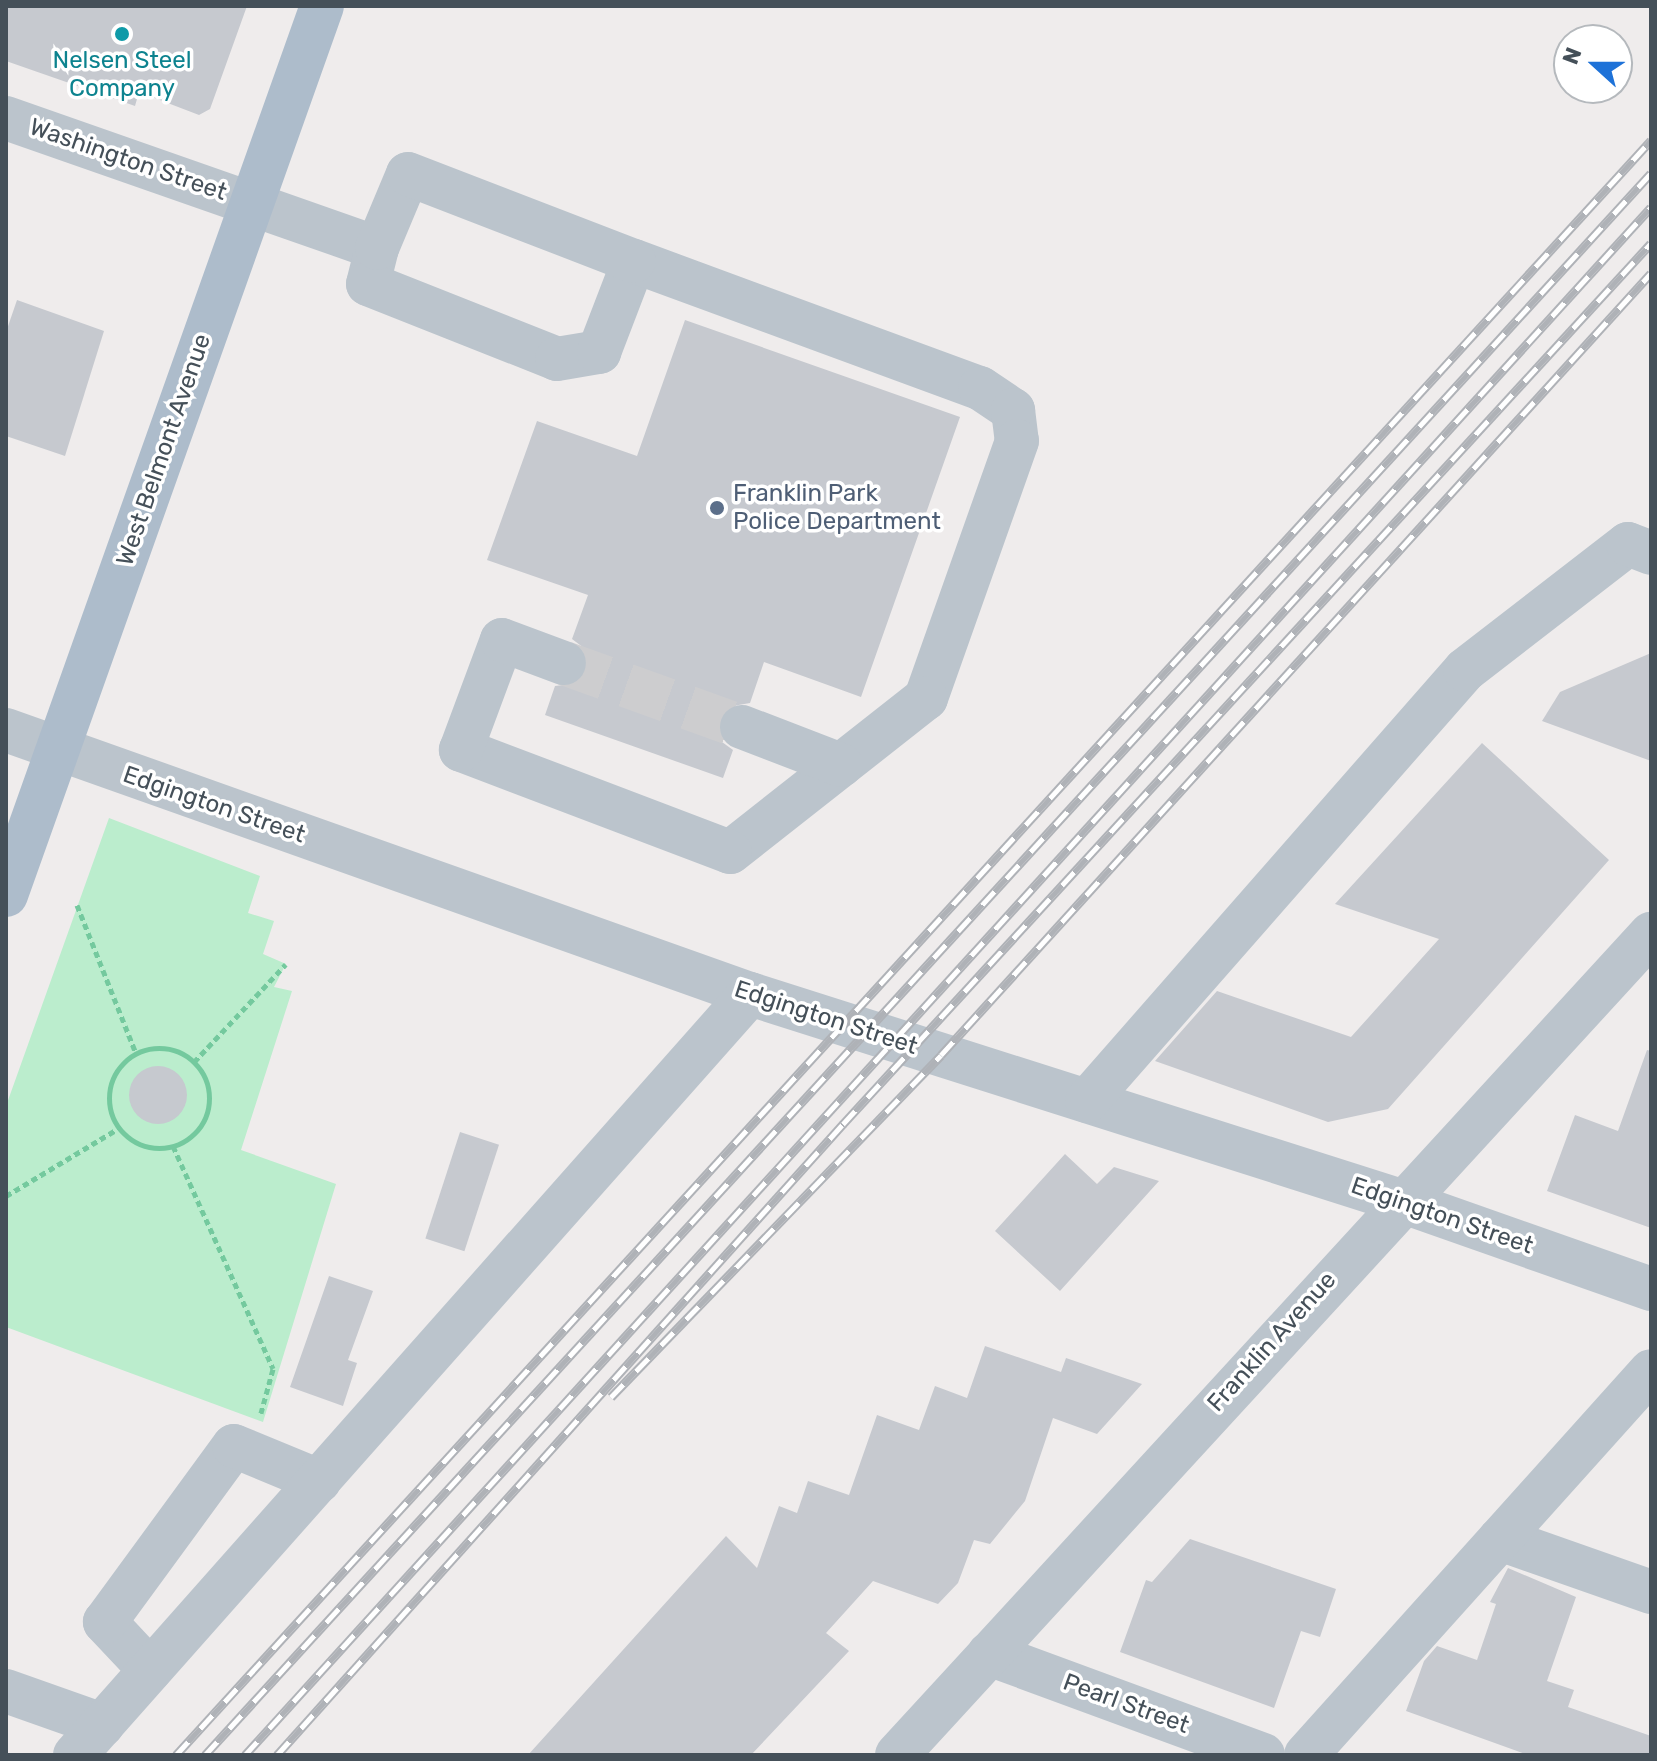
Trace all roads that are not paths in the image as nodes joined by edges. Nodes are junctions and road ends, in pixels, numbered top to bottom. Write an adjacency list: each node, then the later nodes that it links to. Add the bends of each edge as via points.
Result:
1 (322, 6): 3 (main road, West Belmont Avenue)
2 (6, 118): 3 (street, Washington Street)
3 (251, 201): 4 (street, Washington Street); 10 (main road, West Belmont Avenue)
4 (377, 248): 5 (street, via 408,174); 5 (street, via 368,284 557,359 599,352)
5 (634, 261): 11 (street, via 980,388 1013,410 1017,441 926,698)
6 (1643, 545): 15 (street, via 1465,670)
7 (564, 663): 11 (street, via 502,640 461,750 730,852)
8 (742, 727): 11 (street)
9 (6, 730): 10 (street, Edgington Street)
10 (60, 750): 12 (main road, West Belmont Avenue); 14 (street, Edgington Street)
11 (841, 765)
12 (6, 895)
13 (1651, 934): 16 (street, Franklin Avenue)
14 (750, 994): 15 (street, Edgington Street); 19 (street)
15 (1087, 1101): 16 (street, Edgington Street)
16 (1401, 1201): 17 (street, Edgington Street); 22 (street, Franklin Avenue)
17 (1651, 1289)
18 (1651, 1371): 20 (street)
19 (319, 1481): 23 (street); 23 (street, via 234,1446 105,1622)
20 (1500, 1539): 21 (street); 28 (street)
21 (1651, 1592)
22 (989, 1654): 26 (street, Franklin Avenue); 27 (street, Pearl Street)
23 (150, 1670): 25 (street)
24 (6, 1691): 25 (street)
25 (88, 1740)
26 (897, 1755)
27 (1263, 1755)
28 (1306, 1755)

